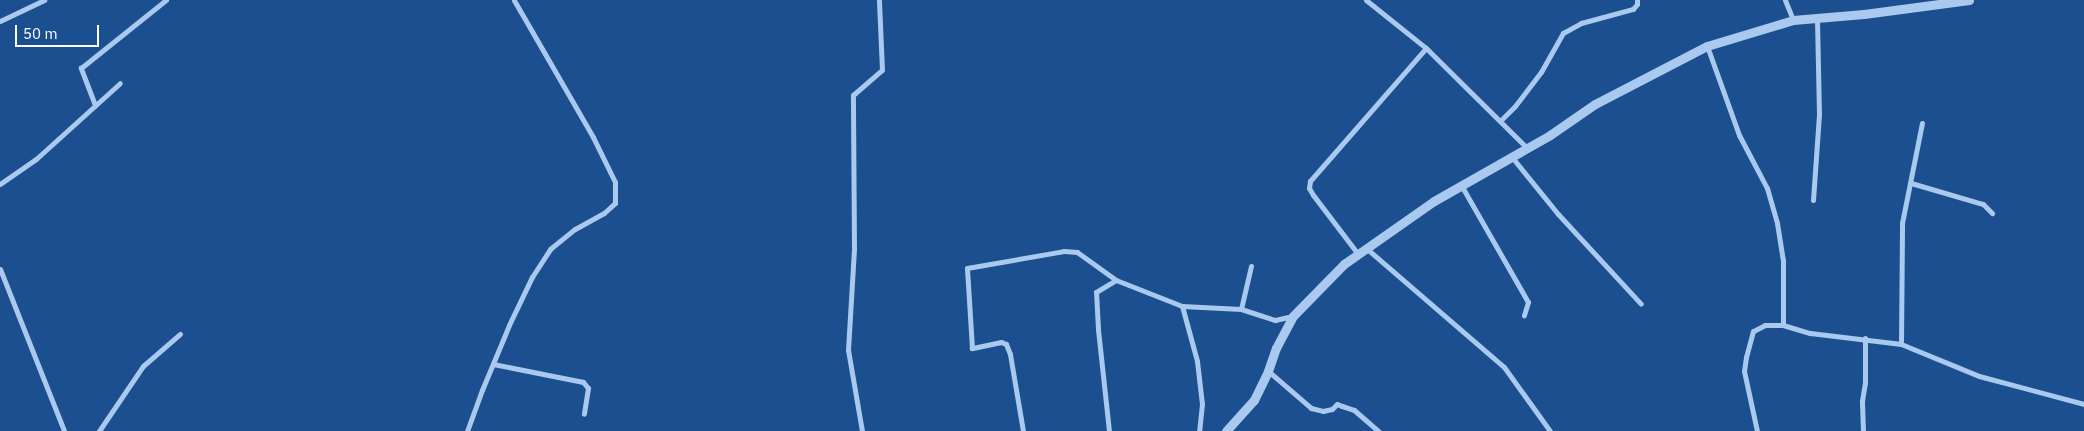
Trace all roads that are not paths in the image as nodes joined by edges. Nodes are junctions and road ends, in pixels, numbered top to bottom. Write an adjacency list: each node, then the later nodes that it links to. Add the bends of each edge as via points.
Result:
1 (44, 0): 11 (street)
2 (166, 0): 15 (street, via 81,68)
3 (514, 0): 39 (street, via 593,137 615,182 615,202 550,249 532,278)
4 (879, 0): 46 (street, via 882,70 853,95 854,249 848,350)
5 (1366, 0): 13 (street)
6 (1637, 0): 16 (street, via 1633,9 1581,23 1563,33 1540,72)
7 (1785, 0): 10 (street)
8 (1968, 0): 9 (street)
9 (1817, 17): 10 (street); 23 (street, via 1819,115)
10 (1793, 20): 12 (street)
11 (0, 21)
12 (1706, 46): 18 (street, via 1595,104 1550,136); 35 (street, via 1739,136 1767,188 1777,223 1783,260)
13 (1426, 48): 16 (street); 26 (street, via 1310,181 1313,195)
14 (120, 83): 15 (street)
15 (95, 105): 21 (street, via 36,159)
16 (1500, 121): 18 (street)
17 (1922, 123): 20 (street)
18 (1526, 147): 19 (street)
19 (1511, 156): 22 (street); 30 (street, via 1558,214)
20 (1911, 183): 24 (street, via 1983,204); 38 (street, via 1902,223)
21 (0, 184)
22 (1461, 184): 25 (street); 33 (street, via 1528,302)
23 (1813, 200)
24 (1992, 213)
25 (1366, 248): 26 (street); 52 (street, via 1504,367)
26 (1358, 254): 34 (street)
27 (1251, 266): 32 (street)
28 (0, 268): 43 (street)
29 (1116, 280): 31 (street); 47 (street, via 1076,252 1064,251 967,268 972,348 1001,342 1006,344); 48 (street, via 1096,292)
30 (1641, 304)
31 (1182, 306): 32 (street); 49 (street, via 1197,361 1202,404)
32 (1241, 309): 34 (street, via 1275,320)
33 (1524, 315)
34 (1293, 316): 40 (street)
35 (1783, 325): 37 (street, via 1810,333); 53 (street, via 1765,325 1753,331 1746,357 1744,371)
36 (180, 334): 44 (street, via 143,366)
37 (1865, 338): 38 (street); 54 (street)
38 (1901, 344): 41 (street, via 1979,376)
39 (493, 364): 42 (street, via 583,382 588,388); 45 (street)
40 (1268, 371): 50 (street, via 1254,400); 51 (street, via 1311,408 1323,411 1337,404 1354,410)
41 (2084, 404)
42 (584, 414)
43 (64, 431)
44 (99, 431)
45 (467, 431)
46 (862, 431)
47 (1023, 431)
48 (1109, 431)
49 (1199, 431)
50 (1226, 431)
51 (1378, 431)
52 (1550, 431)
53 (1757, 431)
54 (1863, 431)

